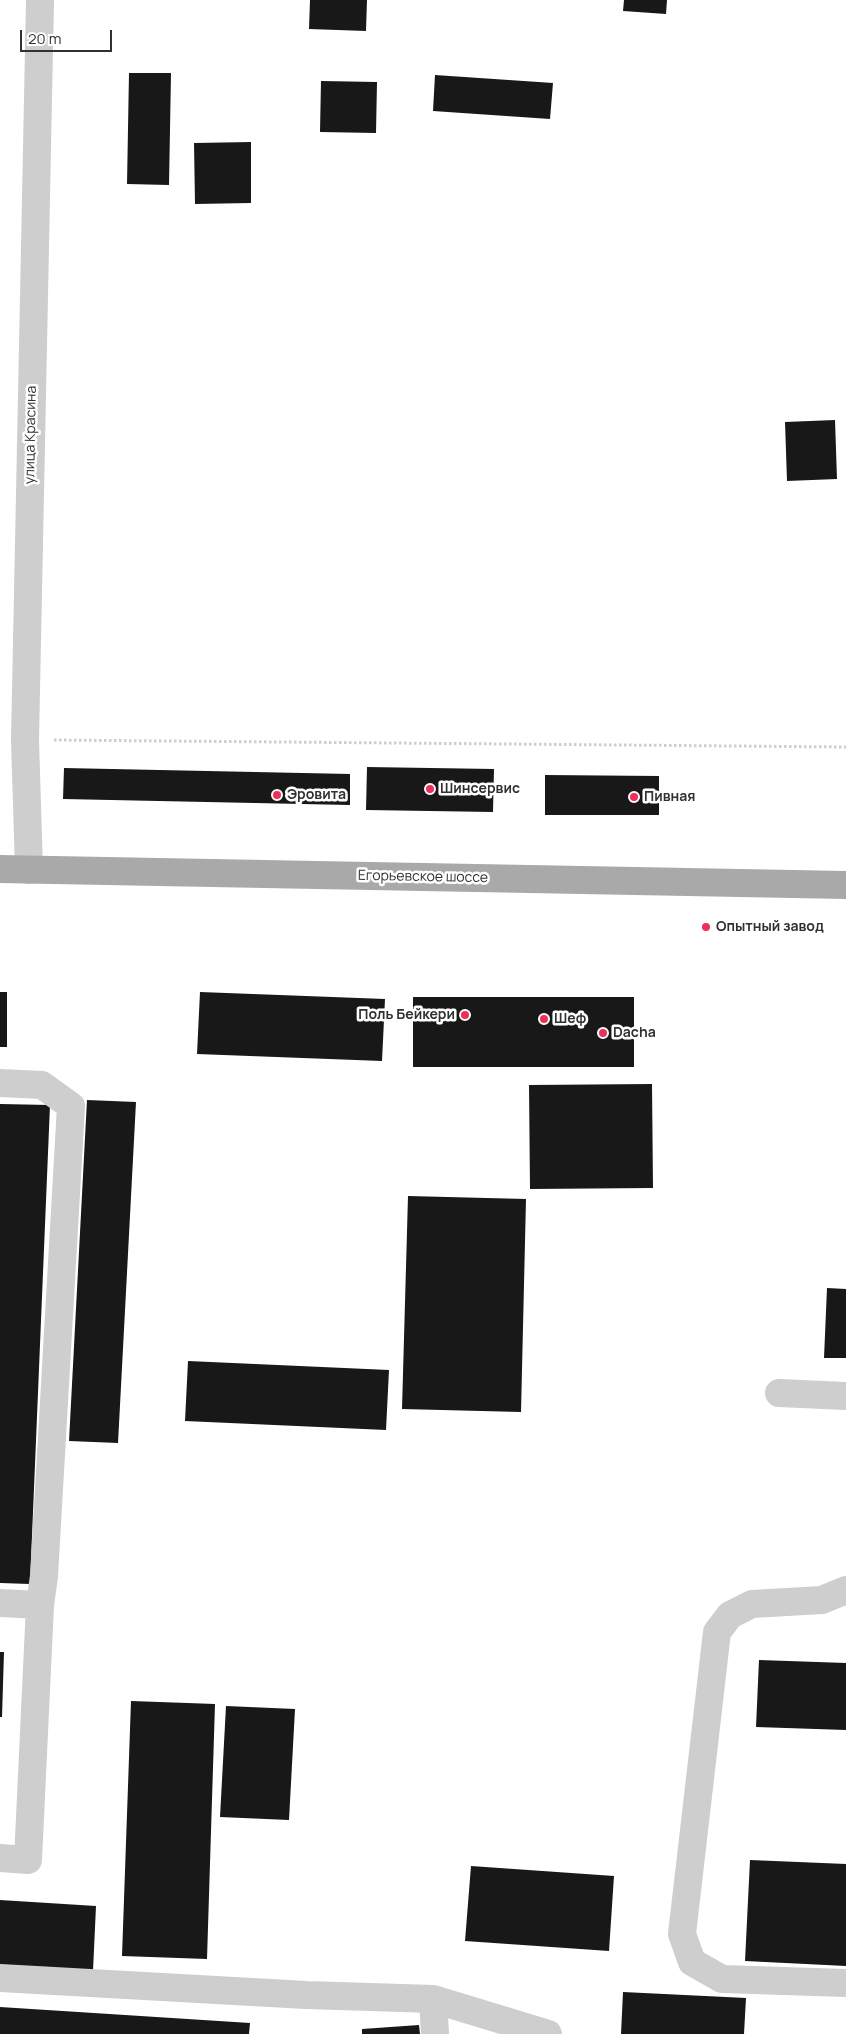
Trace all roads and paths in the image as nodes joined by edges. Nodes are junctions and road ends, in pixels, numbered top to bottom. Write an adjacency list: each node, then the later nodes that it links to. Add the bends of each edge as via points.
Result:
1 (40, 0): 2 (lane, улица Красина)
2 (25, 740): 3 (path); 5 (lane, улица Красина)
3 (846, 748)
4 (0, 869): 5 (main road, Егорьевское шоссе)
5 (29, 870): 6 (main road, Егорьевское шоссе)
6 (846, 885)
7 (0, 1083): 12 (lane, via 42,1085 71,1106)
8 (779, 1393): 9 (lane)
9 (846, 1396)
10 (846, 1590): 15 (lane, via 822,1600 752,1604 730,1615 717,1632 682,1934 692,1962 722,1979)
11 (0, 1603): 12 (lane)
12 (40, 1605): 13 (lane, via 28,1860)
13 (0, 1858)
14 (0, 1978): 16 (lane)
15 (846, 1983)
16 (433, 1999): 17 (lane); 18 (lane)
17 (435, 2034)
18 (548, 2034)

